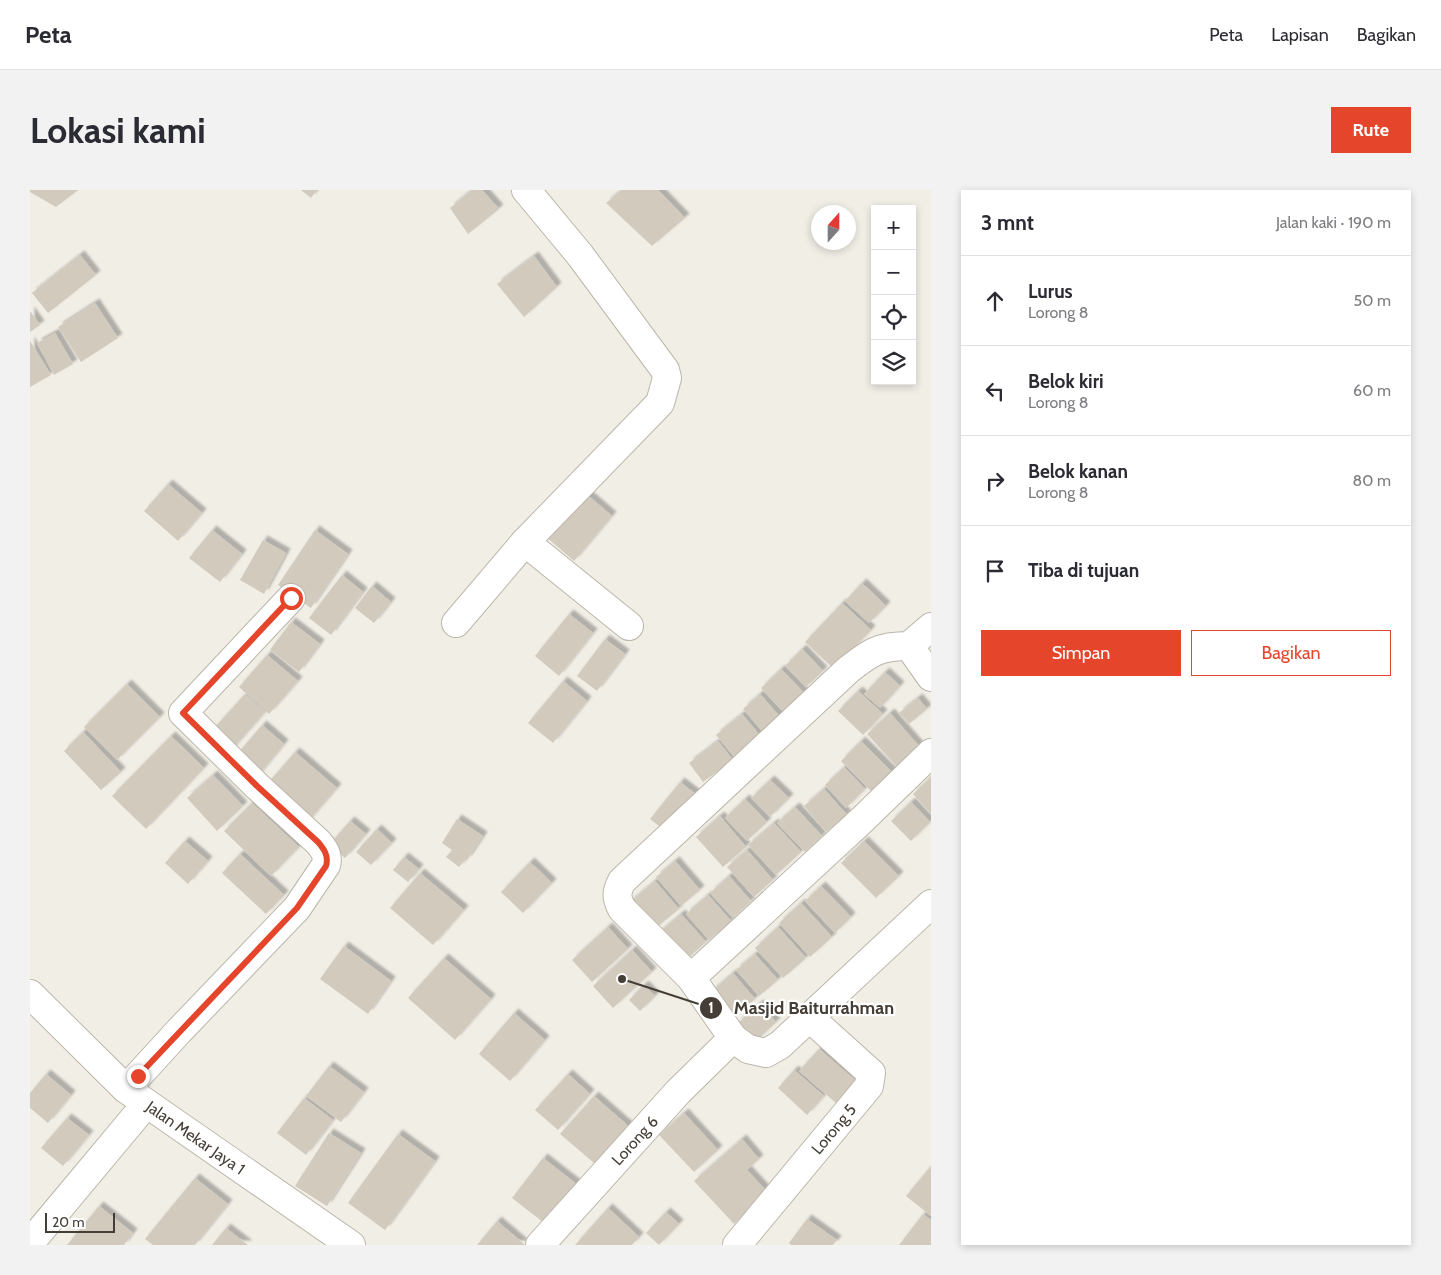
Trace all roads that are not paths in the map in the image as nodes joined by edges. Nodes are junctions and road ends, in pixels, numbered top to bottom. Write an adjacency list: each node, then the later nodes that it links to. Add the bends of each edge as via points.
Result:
1 (526, 190): 2 (street, via 580,255 665,370 667,378 660,403)
2 (525, 542): 4 (street); 5 (street)
3 (291, 598): 15 (street, via 183,713 318,842 326,854 326,866 297,908 179,1031)
4 (456, 623)
5 (629, 626)
6 (931, 627): 7 (street)
7 (909, 646): 8 (street); 11 (street, via 891,646 869,654 848,670 622,881 616,899 622,909)
8 (931, 677)
9 (931, 753): 11 (street)
10 (931, 904): 13 (street)
11 (690, 978): 14 (street)
12 (30, 994): 15 (street, Jalan Mekar Jaya 1)
13 (810, 1018): 14 (street, via 780,1046 766,1053 748,1048); 19 (street, Lorong 5, via 871,1073 869,1086)
14 (733, 1038): 18 (street, Lorong 6, via 678,1092)
15 (136, 1096): 16 (street); 17 (street, Jalan Mekar Jaya 1)
16 (30, 1243)
17 (351, 1245)
18 (540, 1245)
19 (737, 1245)

